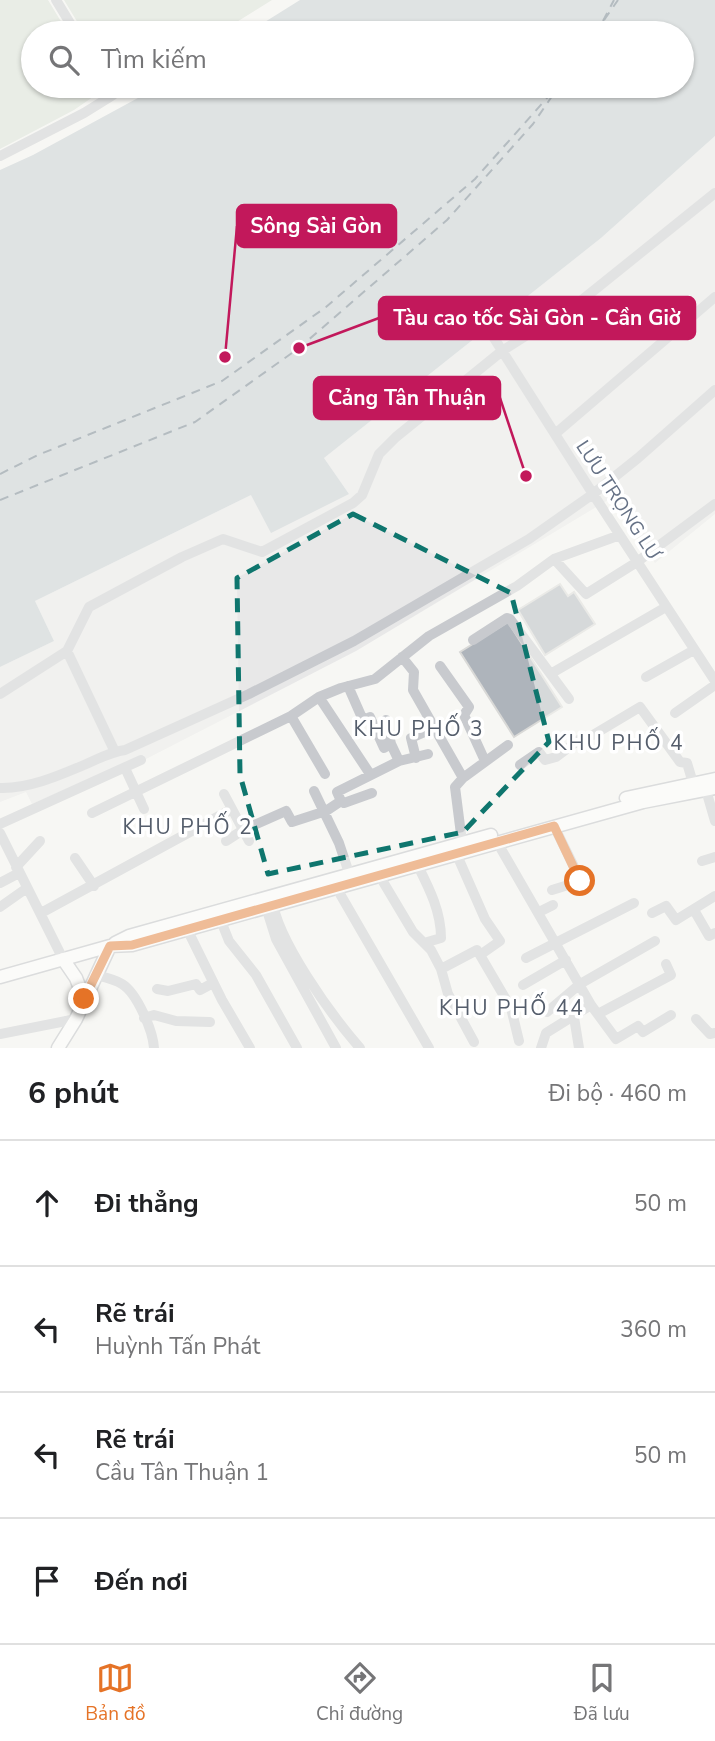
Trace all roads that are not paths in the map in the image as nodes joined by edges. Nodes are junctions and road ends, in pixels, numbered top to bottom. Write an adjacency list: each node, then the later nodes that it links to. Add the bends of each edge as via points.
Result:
1 (57, 0): 2 (street)
2 (69, 21)
3 (109, 98): 4 (street)
4 (0, 156)
5 (715, 193): 8 (street, via 582,300)
6 (715, 297): 10 (street)
7 (494, 338): 8 (street, LƯU TRỌNG LƯ)
8 (502, 351): 10 (street, LƯU TRỌNG LƯ); 19 (street, via 379,454 362,495 353,503 262,552 223,539 182,556 89,607)
9 (715, 390): 11 (street)
10 (555, 433): 11 (street, LƯU TRỌNG LƯ)
11 (593, 494): 13 (street, LƯU TRỌNG LƯ); 35 (street, via 529,539 354,641 249,694)
12 (715, 504): 15 (street)
13 (620, 535): 14 (street); 15 (street, LƯU TRỌNG LƯ)
14 (554, 559): 15 (street, via 586,594); 20 (street)
15 (638, 562): 16 (street, LƯU TRỌNG LƯ)
16 (666, 607): 18 (street, LƯU TRỌNG LƯ); 22 (street)
17 (473, 640): 22 (street, via 510,619)
18 (694, 650): 23 (street); 24 (street, LƯU TRỌNG LƯ)
19 (67, 651): 26 (street); 35 (street)
20 (402, 657): 25 (street, via 375,679); 32 (street, via 414,672 413,690)
21 (440, 666): 40 (street, via 469,707 464,715)
22 (552, 673): 28 (street)
23 (646, 677)
24 (715, 683): 29 (street)
25 (348, 686): 27 (street); 33 (street, via 363,720 370,718 384,748)
26 (0, 694)
27 (319, 697): 30 (street); 44 (street)
28 (569, 699)
29 (675, 713)
30 (292, 716): 43 (street); 48 (street)
31 (386, 719): 33 (street)
32 (436, 727): 37 (street, via 411,738); 45 (street)
33 (391, 744): 39 (street)
34 (508, 745): 40 (street)
35 (114, 751): 47 (street, via 29,785)
36 (428, 754): 37 (street)
37 (416, 758): 39 (street)
38 (141, 760): 42 (street)
39 (399, 761): 44 (street)
40 (485, 761): 45 (street)
41 (520, 765): 46 (street, via 539,752 545,760 556,757 640,707 680,762 687,763)
42 (125, 768): 48 (street); 58 (street)
43 (325, 774)
44 (370, 774): 52 (street, via 337,792)
45 (463, 778): 66 (street, via 455,787)
46 (706, 784): 57 (street); 59 (main road); 62 (main road, via 643,794)
47 (0, 788)
48 (135, 791): 53 (street); 56 (street)
49 (314, 791): 55 (street)
50 (372, 793): 52 (street)
51 (224, 794): 54 (street)
52 (341, 801): 55 (street)
53 (144, 809)
54 (232, 809): 60 (street); 75 (street)
55 (326, 811): 60 (street, via 292,822 286,811); 73 (street)
56 (92, 813)
57 (715, 821)
58 (0, 824)
59 (554, 826): 62 (main road); 78 (street, via 580,881)
60 (243, 830): 64 (street); 65 (street)
61 (0, 832): 71 (street)
62 (496, 838): 66 (main road); 85 (street)
63 (40, 841): 71 (street)
64 (226, 841)
65 (250, 841)
66 (459, 847): 70 (main road); 73 (main road); 95 (street, via 485,919 500,941)
67 (715, 857): 69 (street)
68 (75, 858): 75 (street)
69 (702, 861)
70 (417, 864): 72 (main road); 93 (street, via 436,902 441,928 441,938)
71 (18, 870): 74 (street); 77 (street)
72 (379, 875): 73 (main road); 93 (street)
73 (356, 876): 76 (main road); 80 (main road)
74 (0, 883)
75 (94, 886): 86 (street)
76 (336, 887): 80 (main road); 127 (street)
77 (27, 888): 83 (street); 86 (street)
78 (552, 890)
79 (715, 896): 84 (street)
80 (268, 901): 88 (main road); 94 (main road, via 129,936); 125 (street, via 276,939); 126 (street, via 309,979)
81 (634, 903): 92 (street)
82 (553, 905): 85 (street)
83 (0, 907)
84 (694, 910): 87 (street, via 676,920 666,906); 90 (street, via 709,936)
85 (539, 912): 92 (street)
86 (41, 913): 97 (street)
87 (652, 913)
88 (221, 920): 89 (main road); 124 (street, via 229,941 256,975)
89 (187, 929): 94 (main road, via 132,945); 103 (street)
90 (715, 933)
91 (655, 941): 104 (street)
92 (556, 942): 96 (street); 98 (street)
93 (424, 943): 100 (street)
94 (110, 946): 97 (main road); 101 (main road)
95 (480, 955): 100 (street, via 477,950); 119 (street, via 510,1008)
96 (526, 958)
97 (63, 959): 102 (main road); 107 (main road)
98 (566, 960): 104 (street); 105 (street)
99 (666, 964): 110 (street, via 671,975)
100 (441, 969): 120 (street, via 448,995)
101 (95, 975): 107 (main road); 113 (street, via 122,984 135,997)
102 (0, 977)
103 (214, 983): 106 (street, via 200,990 197,984); 123 (street)
104 (580, 984): 108 (street); 109 (street)
105 (523, 985)
106 (157, 989)
107 (84, 999): 114 (main road)
108 (591, 1005): 110 (street); 112 (street)
109 (547, 1012)
110 (598, 1014): 111 (street, via 616,1039 638,1026 643,1032)
111 (671, 1015)
112 (574, 1017): 128 (street, via 546,1033); 129 (street)
113 (144, 1018): 116 (street, via 154,1015); 122 (street)
114 (76, 1019): 118 (street); 121 (main road)
115 (696, 1019): 117 (street, via 710,1034)
116 (210, 1022)
117 (715, 1033)
118 (0, 1034)
119 (519, 1041)
120 (474, 1042)
121 (61, 1047)
122 (154, 1048)
123 (250, 1048)
124 (297, 1048)
125 (336, 1048)
126 (359, 1048)
127 (429, 1048)
128 (541, 1048)
129 (579, 1048)

